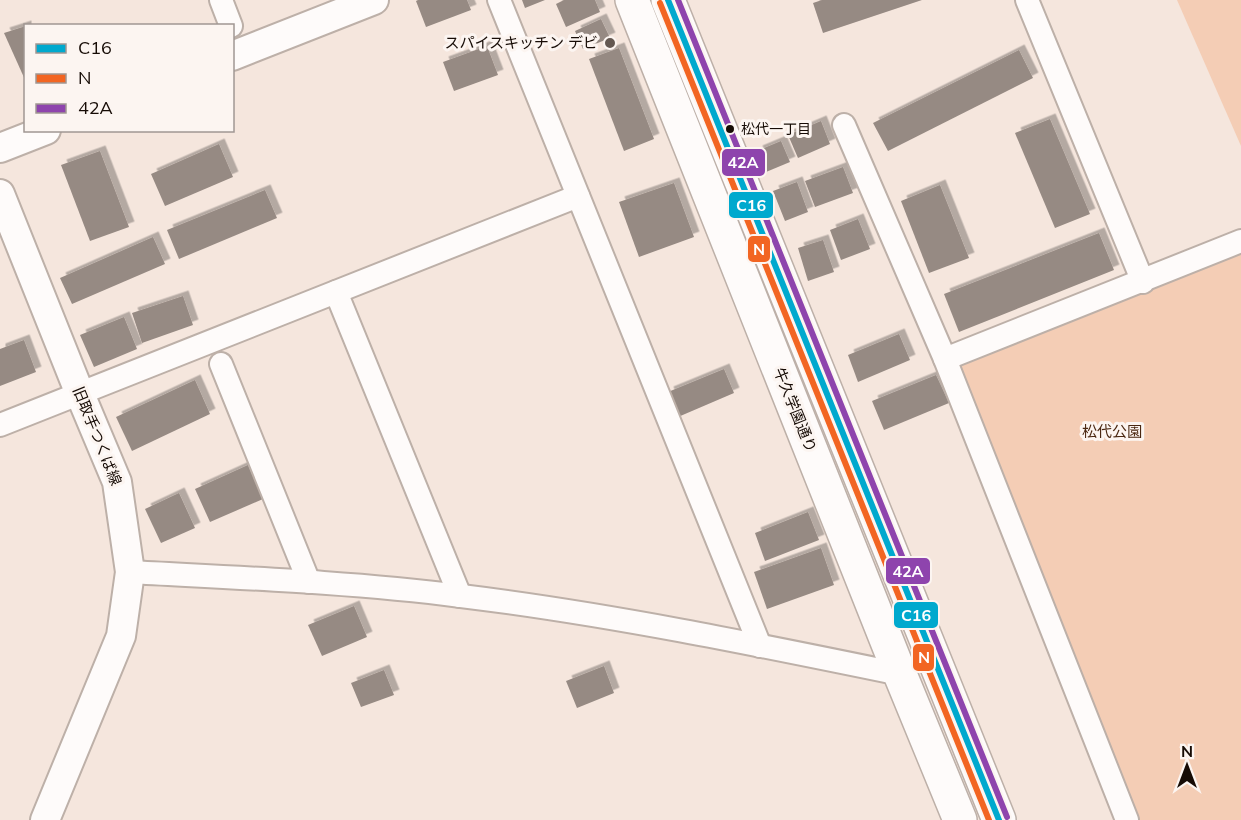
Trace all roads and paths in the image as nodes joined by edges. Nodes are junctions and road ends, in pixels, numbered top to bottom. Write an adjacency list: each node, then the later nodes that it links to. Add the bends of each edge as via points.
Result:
1 (221, 0): 7 (street)
2 (374, 0): 8 (street)
3 (499, 0): 13 (street)
4 (632, 0): 25 (highway, 牛久学園通り)
5 (668, 0): 28 (highway)
6 (1027, 0): 15 (street)
7 (229, 24)
8 (235, 40)
9 (844, 125): 17 (street)
10 (41, 132): 11 (street)
11 (0, 148)
12 (0, 194): 19 (street, 旧取手つくば線)
13 (578, 196): 16 (street); 24 (street)
14 (1241, 241): 15 (street)
15 (1143, 282): 17 (street)
16 (336, 292): 19 (street); 23 (street)
17 (945, 359): 29 (street)
18 (221, 364): 22 (street)
19 (80, 394): 20 (street); 21 (street, 旧取手つくば線, via 117,482)
20 (0, 425)
21 (130, 572): 22 (street); 26 (street, 旧取手つくば線, via 121,636)
22 (309, 582): 23 (street)
23 (459, 596): 24 (street, via 628,620)
24 (760, 646): 25 (street)
25 (900, 674): 27 (highway, 牛久学園通り)
26 (45, 820)
27 (960, 820)
28 (999, 820)
29 (1127, 820)

